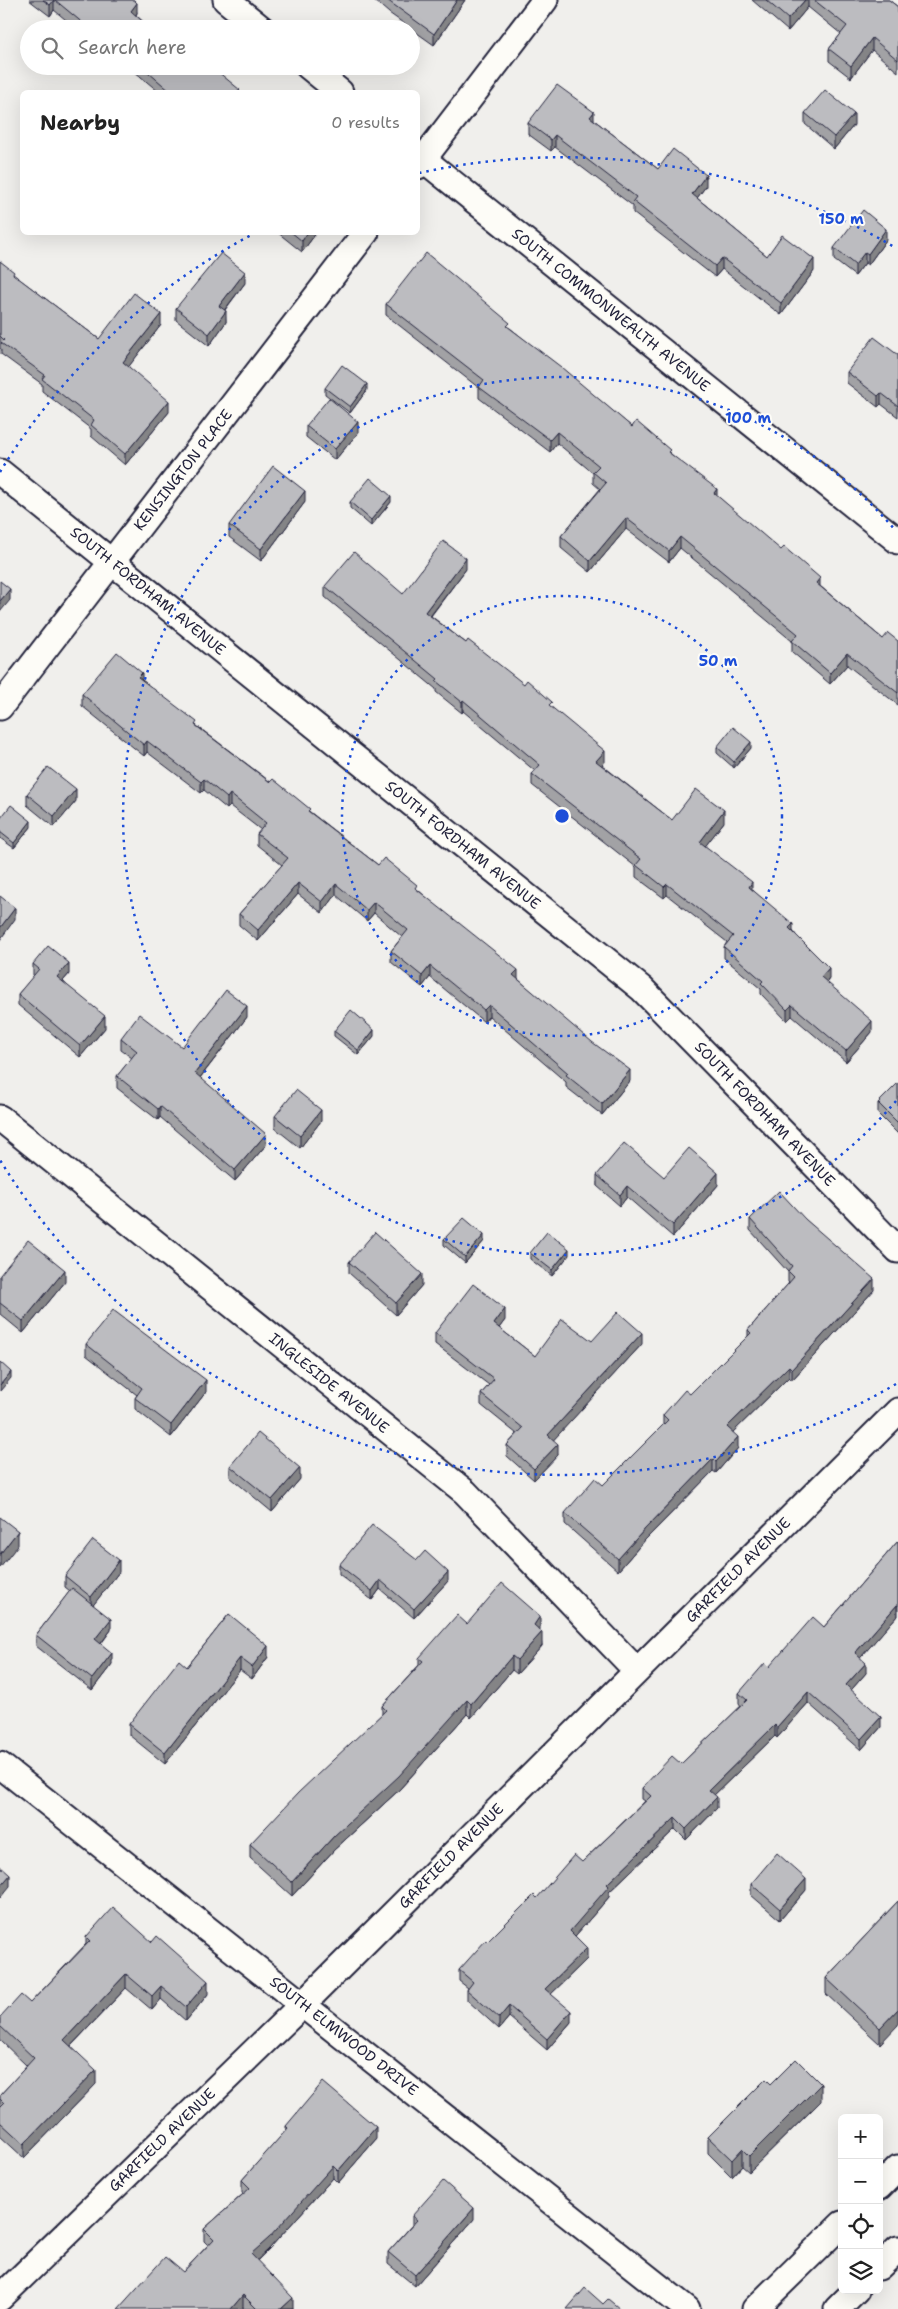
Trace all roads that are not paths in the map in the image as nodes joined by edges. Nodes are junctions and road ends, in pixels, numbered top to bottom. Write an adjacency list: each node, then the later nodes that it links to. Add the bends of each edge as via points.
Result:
1 (226, 0): 3 (street)
2 (545, 0): 6 (street)
3 (251, 20)
4 (319, 75): 5 (street)
5 (338, 90)
6 (420, 159)
7 (420, 161): 10 (street, SOUTH COMMONWEALTH AVENUE)
8 (364, 235): 11 (street, KENSINGTON PLACE)
9 (0, 472): 11 (street, SOUTH FORDHAM AVENUE)
10 (898, 541)
11 (112, 562): 12 (street, KENSINGTON PLACE); 14 (street, SOUTH FORDHAM AVENUE, via 642,989)
12 (0, 707)
13 (0, 1118): 16 (street, INGLESIDE AVENUE, via 464,1492)
14 (898, 1250)
15 (898, 1411): 16 (street, GARFIELD AVENUE)
16 (636, 1671): 18 (street, GARFIELD AVENUE)
17 (0, 1765): 18 (street, SOUTH ELMWOOD DRIVE)
18 (303, 2004): 25 (street, GARFIELD AVENUE); 26 (street, SOUTH ELMWOOD DRIVE)
19 (898, 2168): 20 (street)
20 (883, 2183)
21 (838, 2228): 27 (street)
22 (898, 2249): 23 (street)
23 (883, 2263)
24 (852, 2294): 28 (street)
25 (0, 2298)
26 (688, 2309)
27 (755, 2309)
28 (837, 2309)

